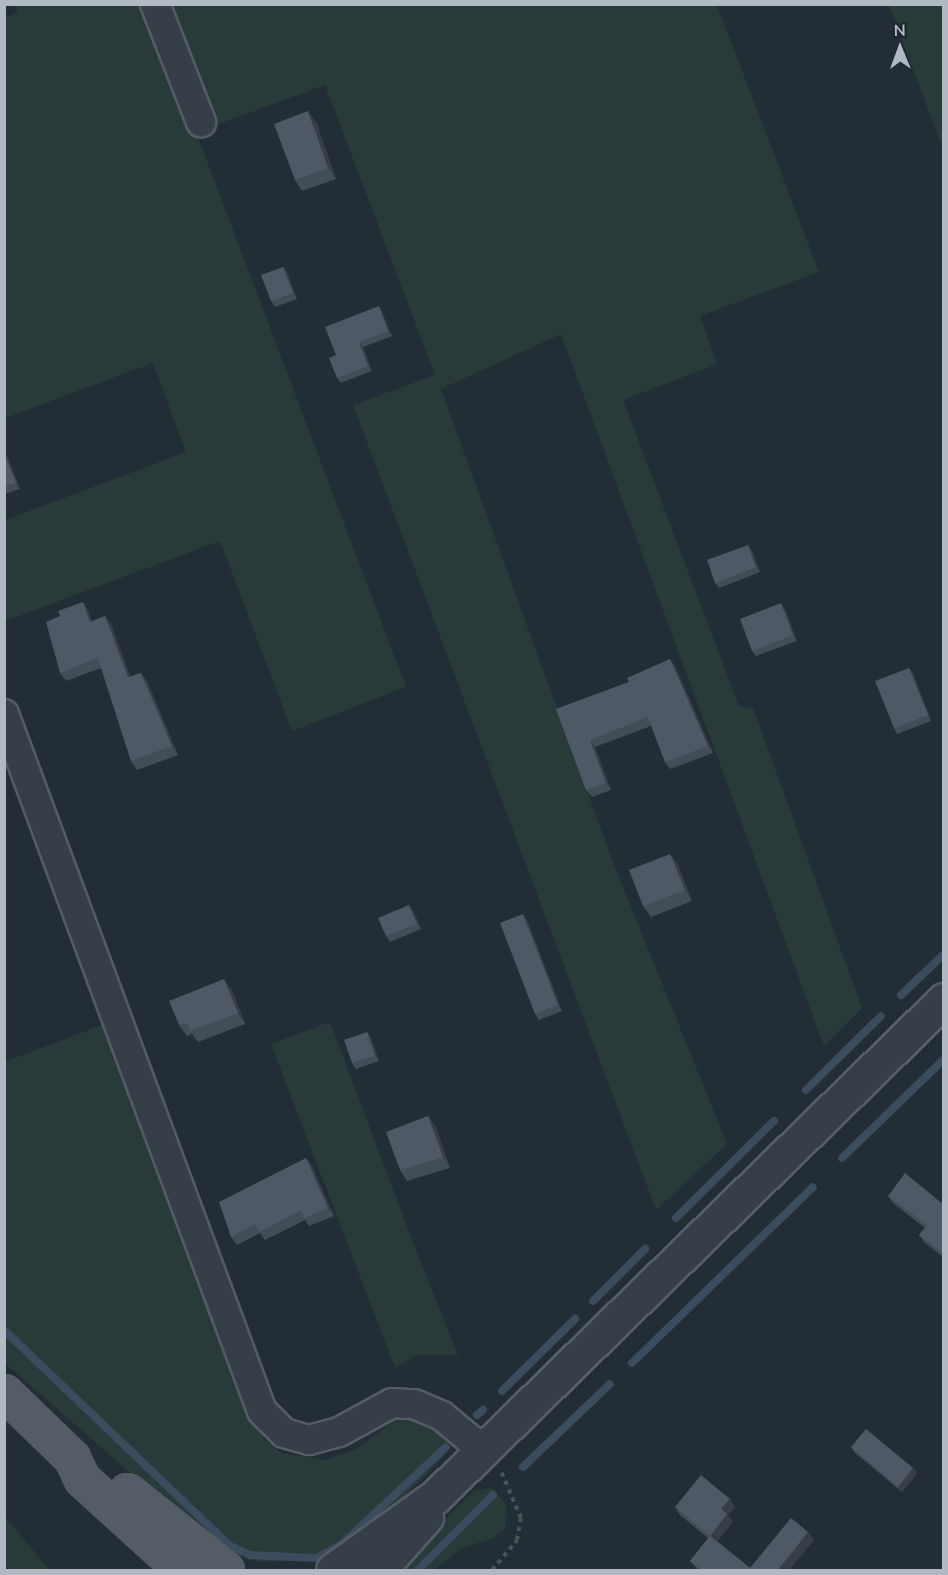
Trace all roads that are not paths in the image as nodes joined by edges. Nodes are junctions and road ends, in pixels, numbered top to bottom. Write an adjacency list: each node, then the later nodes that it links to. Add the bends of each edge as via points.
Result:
1 (155, 4): 2 (street)
2 (201, 122)
3 (4, 714): 6 (street, via 262,1411 284,1433 309,1440 339,1431 392,1403 414,1404 442,1416)
4 (944, 1000): 6 (street)
5 (4, 1392): 7 (main road)
6 (483, 1449): 8 (street)
7 (72, 1458): 9 (main road, via 82,1479); 10 (main road, via 95,1465)
8 (436, 1496): 11 (street); 12 (street, via 423,1523)
9 (182, 1570)
10 (226, 1570)
11 (333, 1570)
12 (379, 1570)

